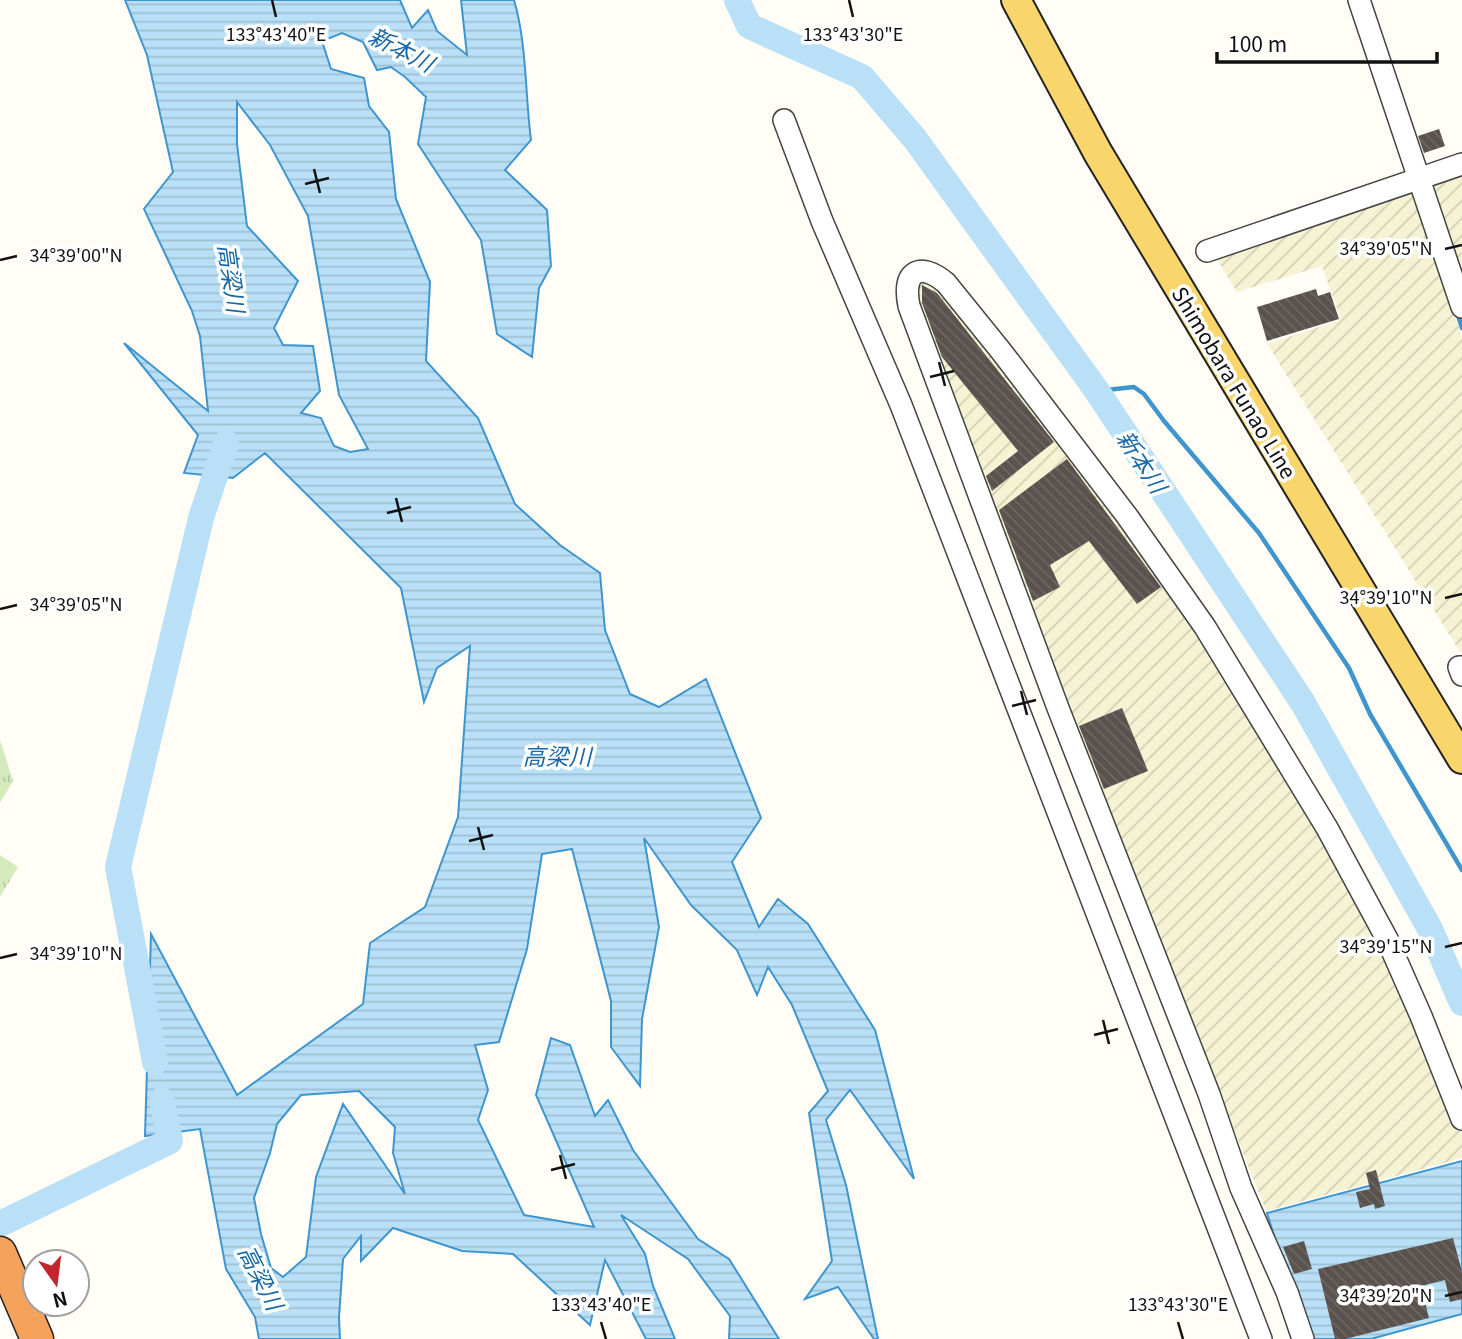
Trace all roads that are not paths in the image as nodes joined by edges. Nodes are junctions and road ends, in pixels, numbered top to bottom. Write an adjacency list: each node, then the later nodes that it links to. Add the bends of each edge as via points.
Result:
1 (1016, 0): 10 (main road, Shimobara Funao Line, via 1098,153)
2 (1359, 0): 5 (street)
3 (784, 120): 14 (street, via 906,418)
4 (1462, 164): 5 (street)
5 (1415, 180): 6 (street); 7 (street)
6 (1207, 251)
7 (1462, 307)
8 (1462, 667): 9 (street)
9 (1462, 675)
10 (1462, 759)
11 (1462, 1119): 15 (street, via 1387,939 1327,828 1205,627 1127,516 946,283 936,274 915,274 905,290 951,422 1241,1188)
12 (0, 1253): 13 (highway)
13 (37, 1339)
14 (1261, 1339)
15 (1303, 1339)

